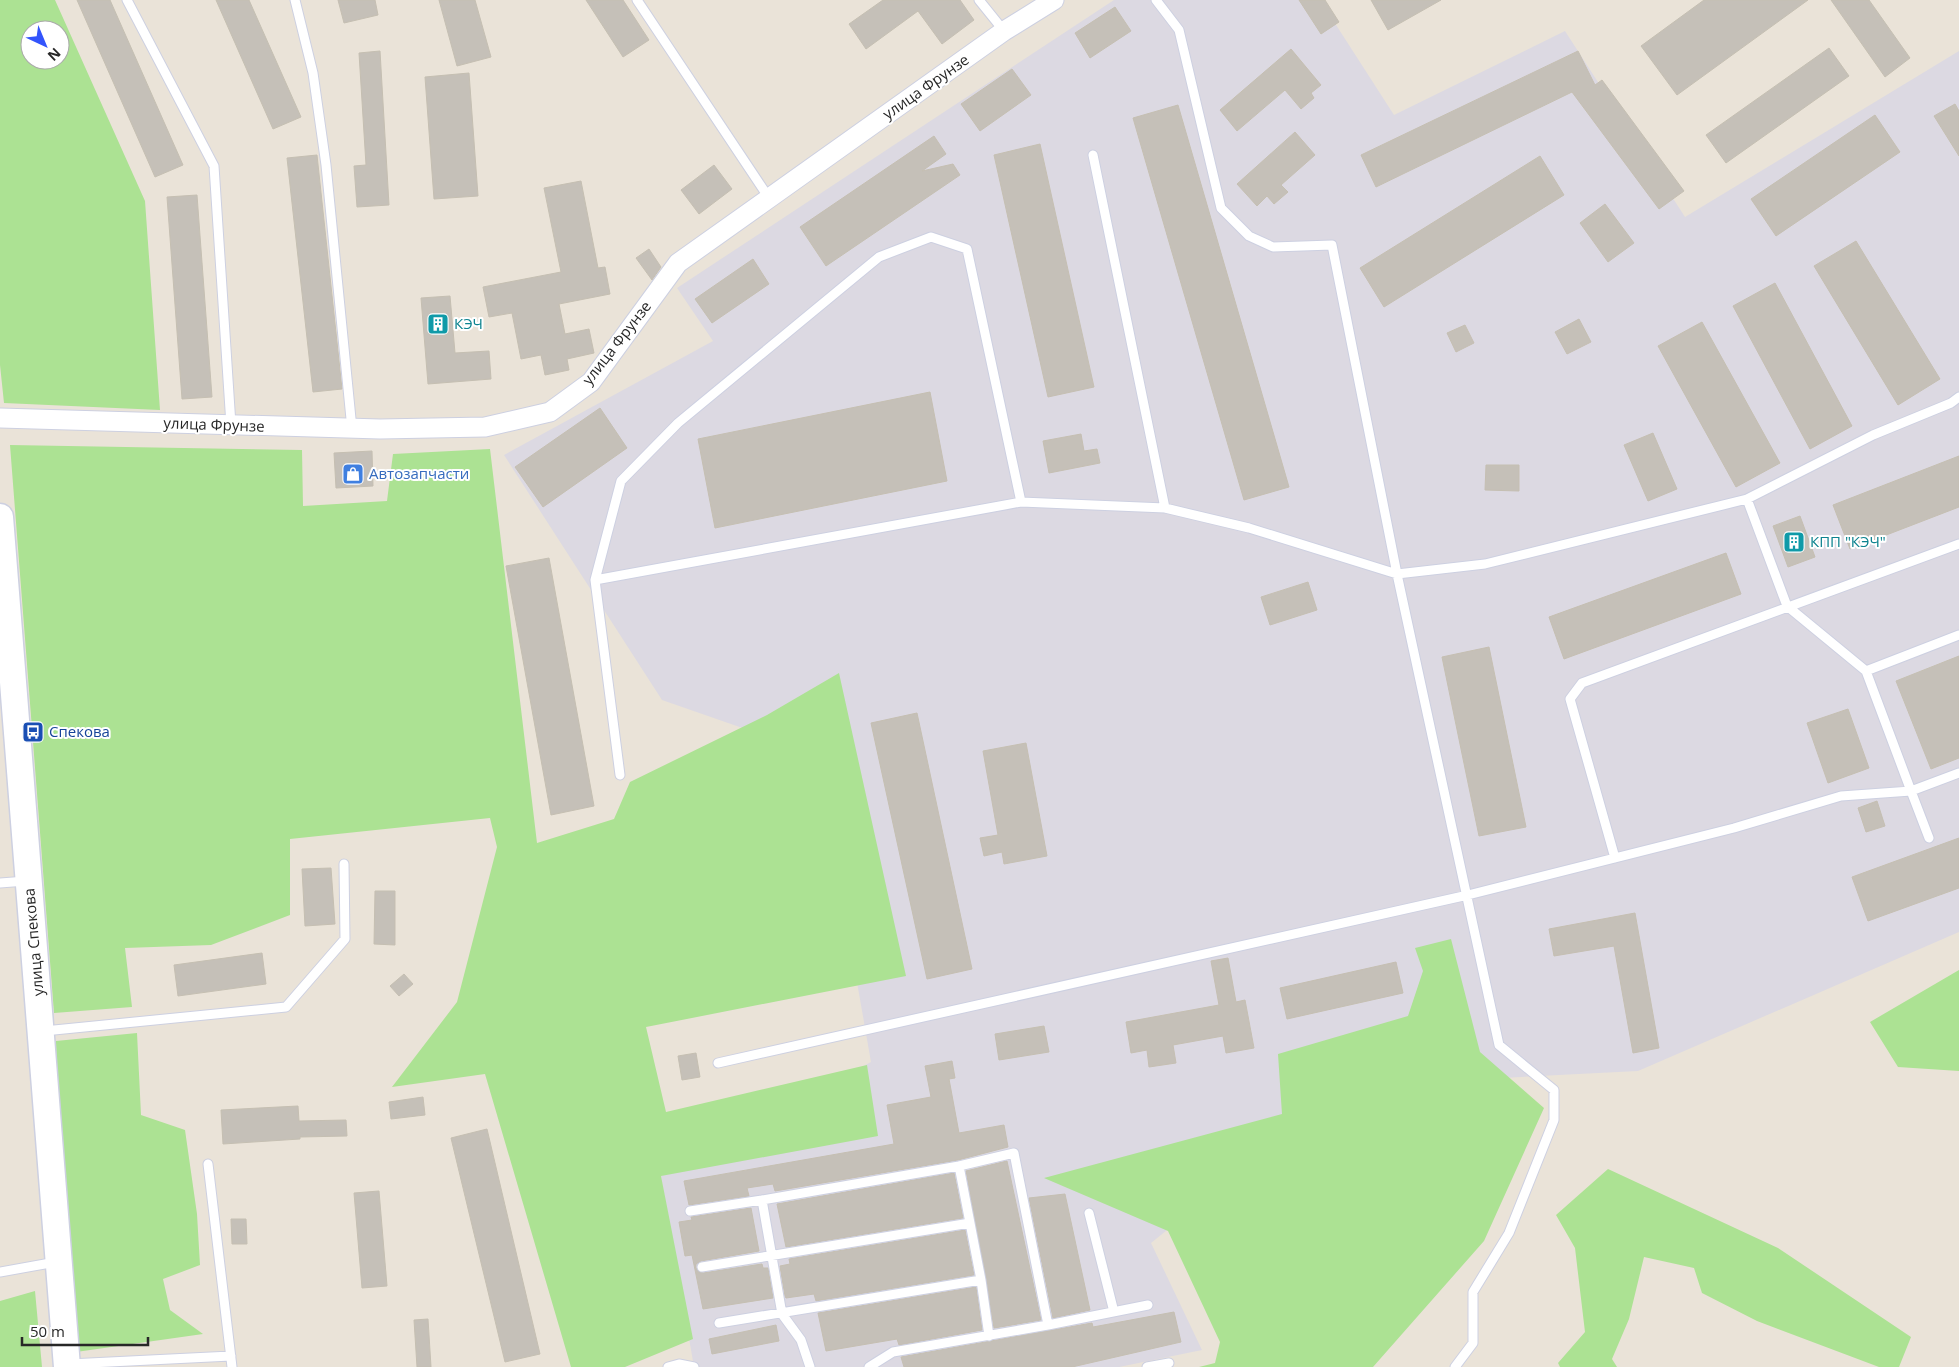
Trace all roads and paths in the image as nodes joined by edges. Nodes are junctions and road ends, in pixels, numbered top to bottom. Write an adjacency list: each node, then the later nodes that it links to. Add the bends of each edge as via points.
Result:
1 (127, 0): 12 (lane, via 214,166)
2 (295, 0): 13 (lane, via 313,73 326,165)
3 (637, 0): 9 (lane)
4 (979, 0): 7 (lane)
5 (1054, 0): 7 (street, улица Фрунзе)
6 (1156, 0): 19 (lane, via 1179,30 1221,208 1249,236 1272,247 1332,245)
7 (1004, 31): 9 (street, улица Фрунзе)
8 (1093, 155): 16 (lane)
9 (769, 198): 13 (street, улица Фрунзе, via 678,263 591,382 550,412 485,427)
10 (1959, 397): 14 (lane, via 1951,404 1873,435)
11 (0, 418): 12 (street, улица Фрунзе)
12 (231, 426): 13 (street, улица Фрунзе)
13 (352, 430)
14 (1747, 499): 19 (lane, via 1485,564); 21 (lane)
15 (1021, 502): 16 (lane); 20 (lane); 20 (lane, via 967,248 931,237 879,256 665,436 620,481)
16 (1165, 508): 19 (lane, via 1250,528)
17 (0, 517): 30 (main road, улица Спекова)
18 (1959, 544): 21 (lane)
19 (1397, 574): 32 (lane)
20 (595, 580): 25 (lane)
21 (1787, 606): 23 (lane); 28 (lane, via 1582,683 1570,699)
22 (1959, 635): 23 (lane)
23 (1866, 671): 26 (lane)
24 (1959, 773): 26 (lane)
25 (620, 775)
26 (1911, 791): 27 (lane); 28 (lane, via 1841,796 1734,828)
27 (1929, 838)
28 (1615, 858): 32 (lane)
29 (344, 864): 33 (lane, via 345,939 286,1007)
30 (29, 881): 31 (lane); 33 (main road, улица Спекова)
31 (0, 883)
32 (1468, 895): 34 (lane); 61 (lane, via 1499,1045 1554,1090 1554,1120 1510,1233 1472,1292 1473,1343)
33 (41, 1031): 42 (main road, улица Спекова)
34 (718, 1063)
35 (208, 1164): 52 (lane)
36 (959, 1166): 37 (lane); 40 (lane); 50 (lane, via 1014,1153)
37 (762, 1200): 38 (lane); 41 (lane)
38 (690, 1211)
39 (1089, 1213): 47 (lane)
40 (970, 1222): 41 (lane); 45 (lane)
41 (773, 1257): 43 (lane); 48 (lane)
42 (59, 1261): 44 (lane); 54 (main road, улица Спекова)
43 (702, 1267)
44 (0, 1272)
45 (981, 1280): 48 (lane); 51 (lane)
46 (1148, 1305): 47 (lane)
47 (1114, 1312): 50 (lane)
48 (782, 1314): 49 (lane); 58 (lane, via 802,1340)
49 (720, 1323)
50 (1048, 1325): 51 (lane)
51 (989, 1336): 59 (lane, via 894,1352)
52 (231, 1356): 54 (lane); 55 (lane)
53 (1169, 1363): 60 (lane)
54 (67, 1366)
55 (232, 1367)
56 (668, 1367): 57 (lane, via 679,1364)
57 (694, 1367)
58 (810, 1367)
59 (870, 1367)
60 (1147, 1367)
61 (1455, 1367)

